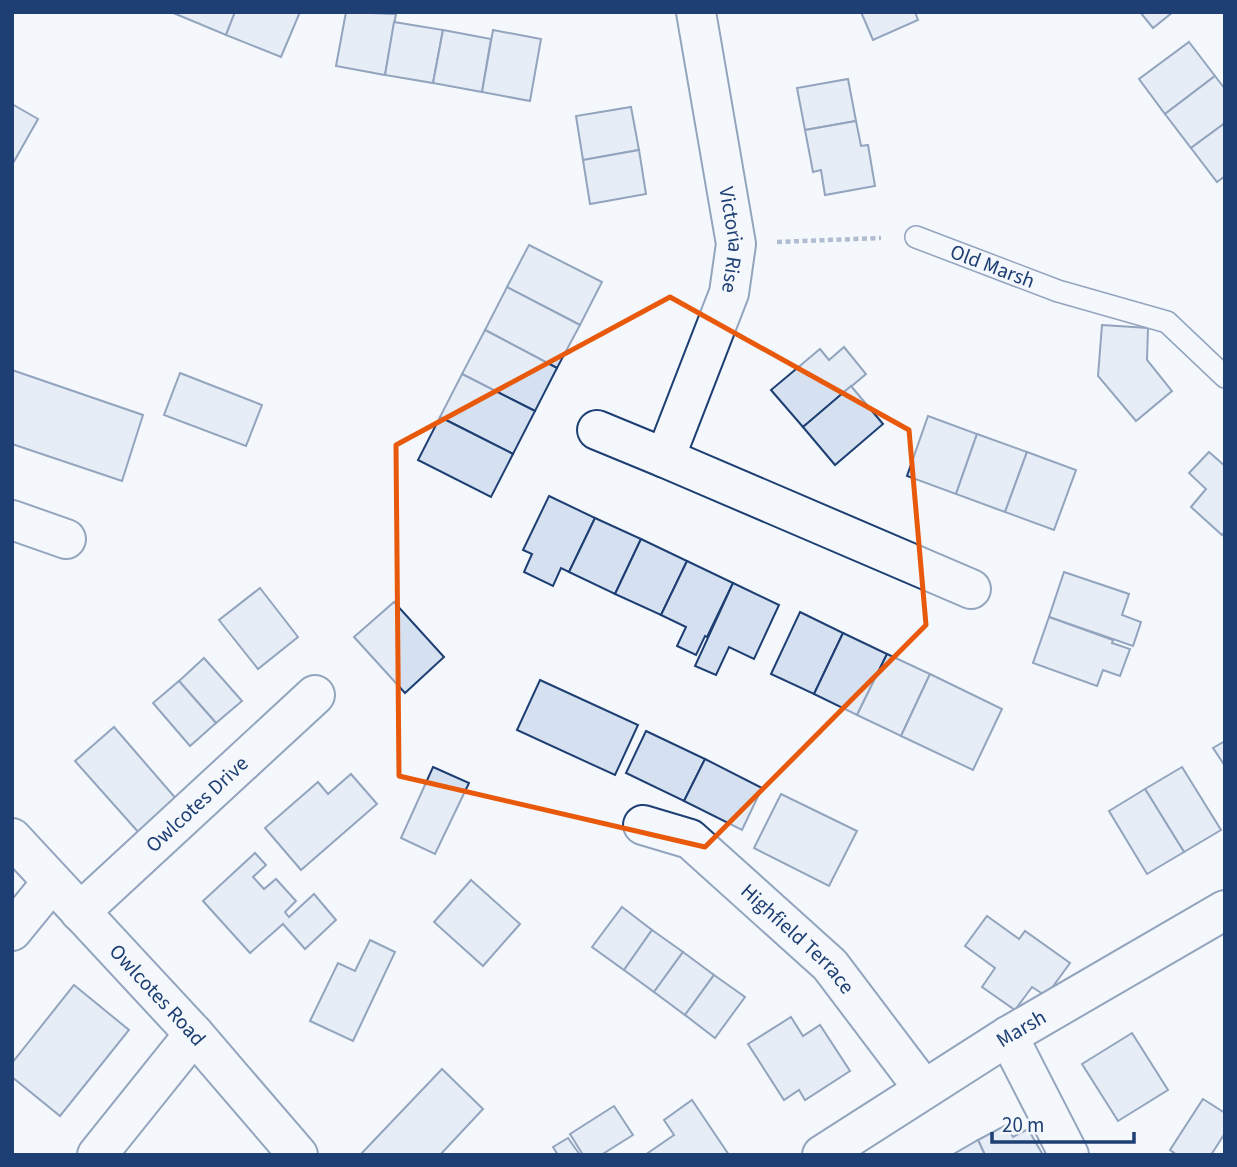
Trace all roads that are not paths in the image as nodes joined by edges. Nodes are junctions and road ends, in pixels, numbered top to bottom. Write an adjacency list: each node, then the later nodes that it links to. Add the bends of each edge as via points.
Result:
1 (696, 12): 5 (street, Victoria Rise, via 736,244 729,293)
2 (916, 237): 3 (lane, Old Marsh, via 1058,290 1167,322)
3 (1225, 377)
4 (597, 430): 5 (street)
5 (665, 458): 8 (street)
6 (12, 520): 7 (street)
7 (66, 539)
8 (971, 589)
9 (315, 695): 13 (street, Owlcotes Drive)
10 (643, 825): 18 (street, Highfield Terrace, via 690,839 830,965)
11 (12, 838): 12 (street, Owlcotes Road)
12 (52, 881): 13 (street, Owlcotes Road); 15 (street)
13 (80, 912): 16 (street, Owlcotes Road)
14 (1224, 912): 17 (street, Marsh)
15 (12, 931)
16 (194, 1034): 19 (street); 20 (street, Owlcotes Road)
17 (1008, 1036): 18 (street, Marsh); 22 (street)
18 (923, 1088): 21 (street, Marsh)
19 (97, 1155)
20 (298, 1155)
21 (822, 1155)
22 (1069, 1155)

